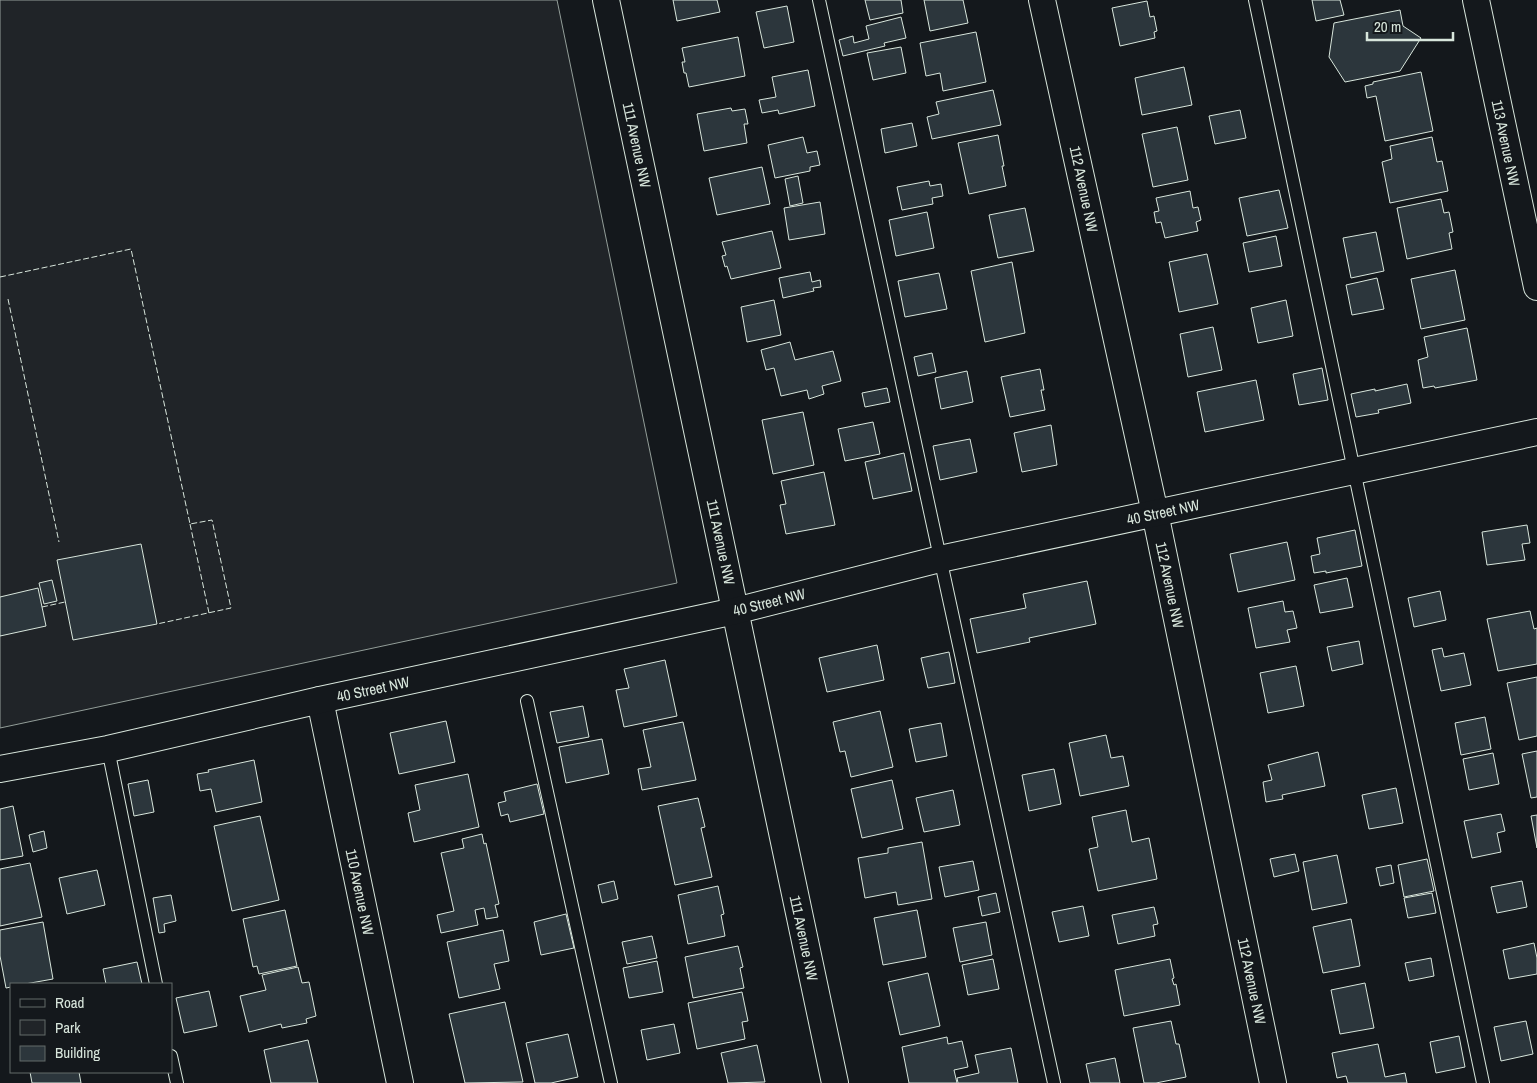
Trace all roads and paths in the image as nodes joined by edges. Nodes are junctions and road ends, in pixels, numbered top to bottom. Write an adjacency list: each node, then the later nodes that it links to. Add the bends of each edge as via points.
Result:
1 (606, 0): 11 (street, 111 Avenue NW)
2 (819, 0): 10 (lane)
3 (1042, 0): 9 (street, 112 Avenue NW)
4 (1255, 0): 8 (lane)
5 (1476, 0): 6 (street, 113 Avenue NW)
6 (1537, 287)
7 (1537, 432): 8 (street, 40 Street NW)
8 (1354, 471): 9 (street, 40 Street NW); 24 (lane)
9 (1155, 513): 10 (street, 40 Street NW); 23 (street, 112 Avenue NW)
10 (940, 559): 11 (street, 40 Street NW); 22 (lane)
11 (735, 611): 12 (street, 40 Street NW); 21 (street, 111 Avenue NW)
12 (320, 700): 14 (street, 40 Street NW); 19 (street, 110 Avenue NW)
13 (527, 702): 20 (lane)
14 (108, 749): 15 (street, 40 Street NW); 16 (lane)
15 (0, 769)
16 (156, 983)
17 (172, 1060): 18 (lane)
18 (177, 1083)
19 (400, 1083)
20 (611, 1083)
21 (835, 1083)
22 (1054, 1083)
23 (1273, 1083)
24 (1484, 1083)

